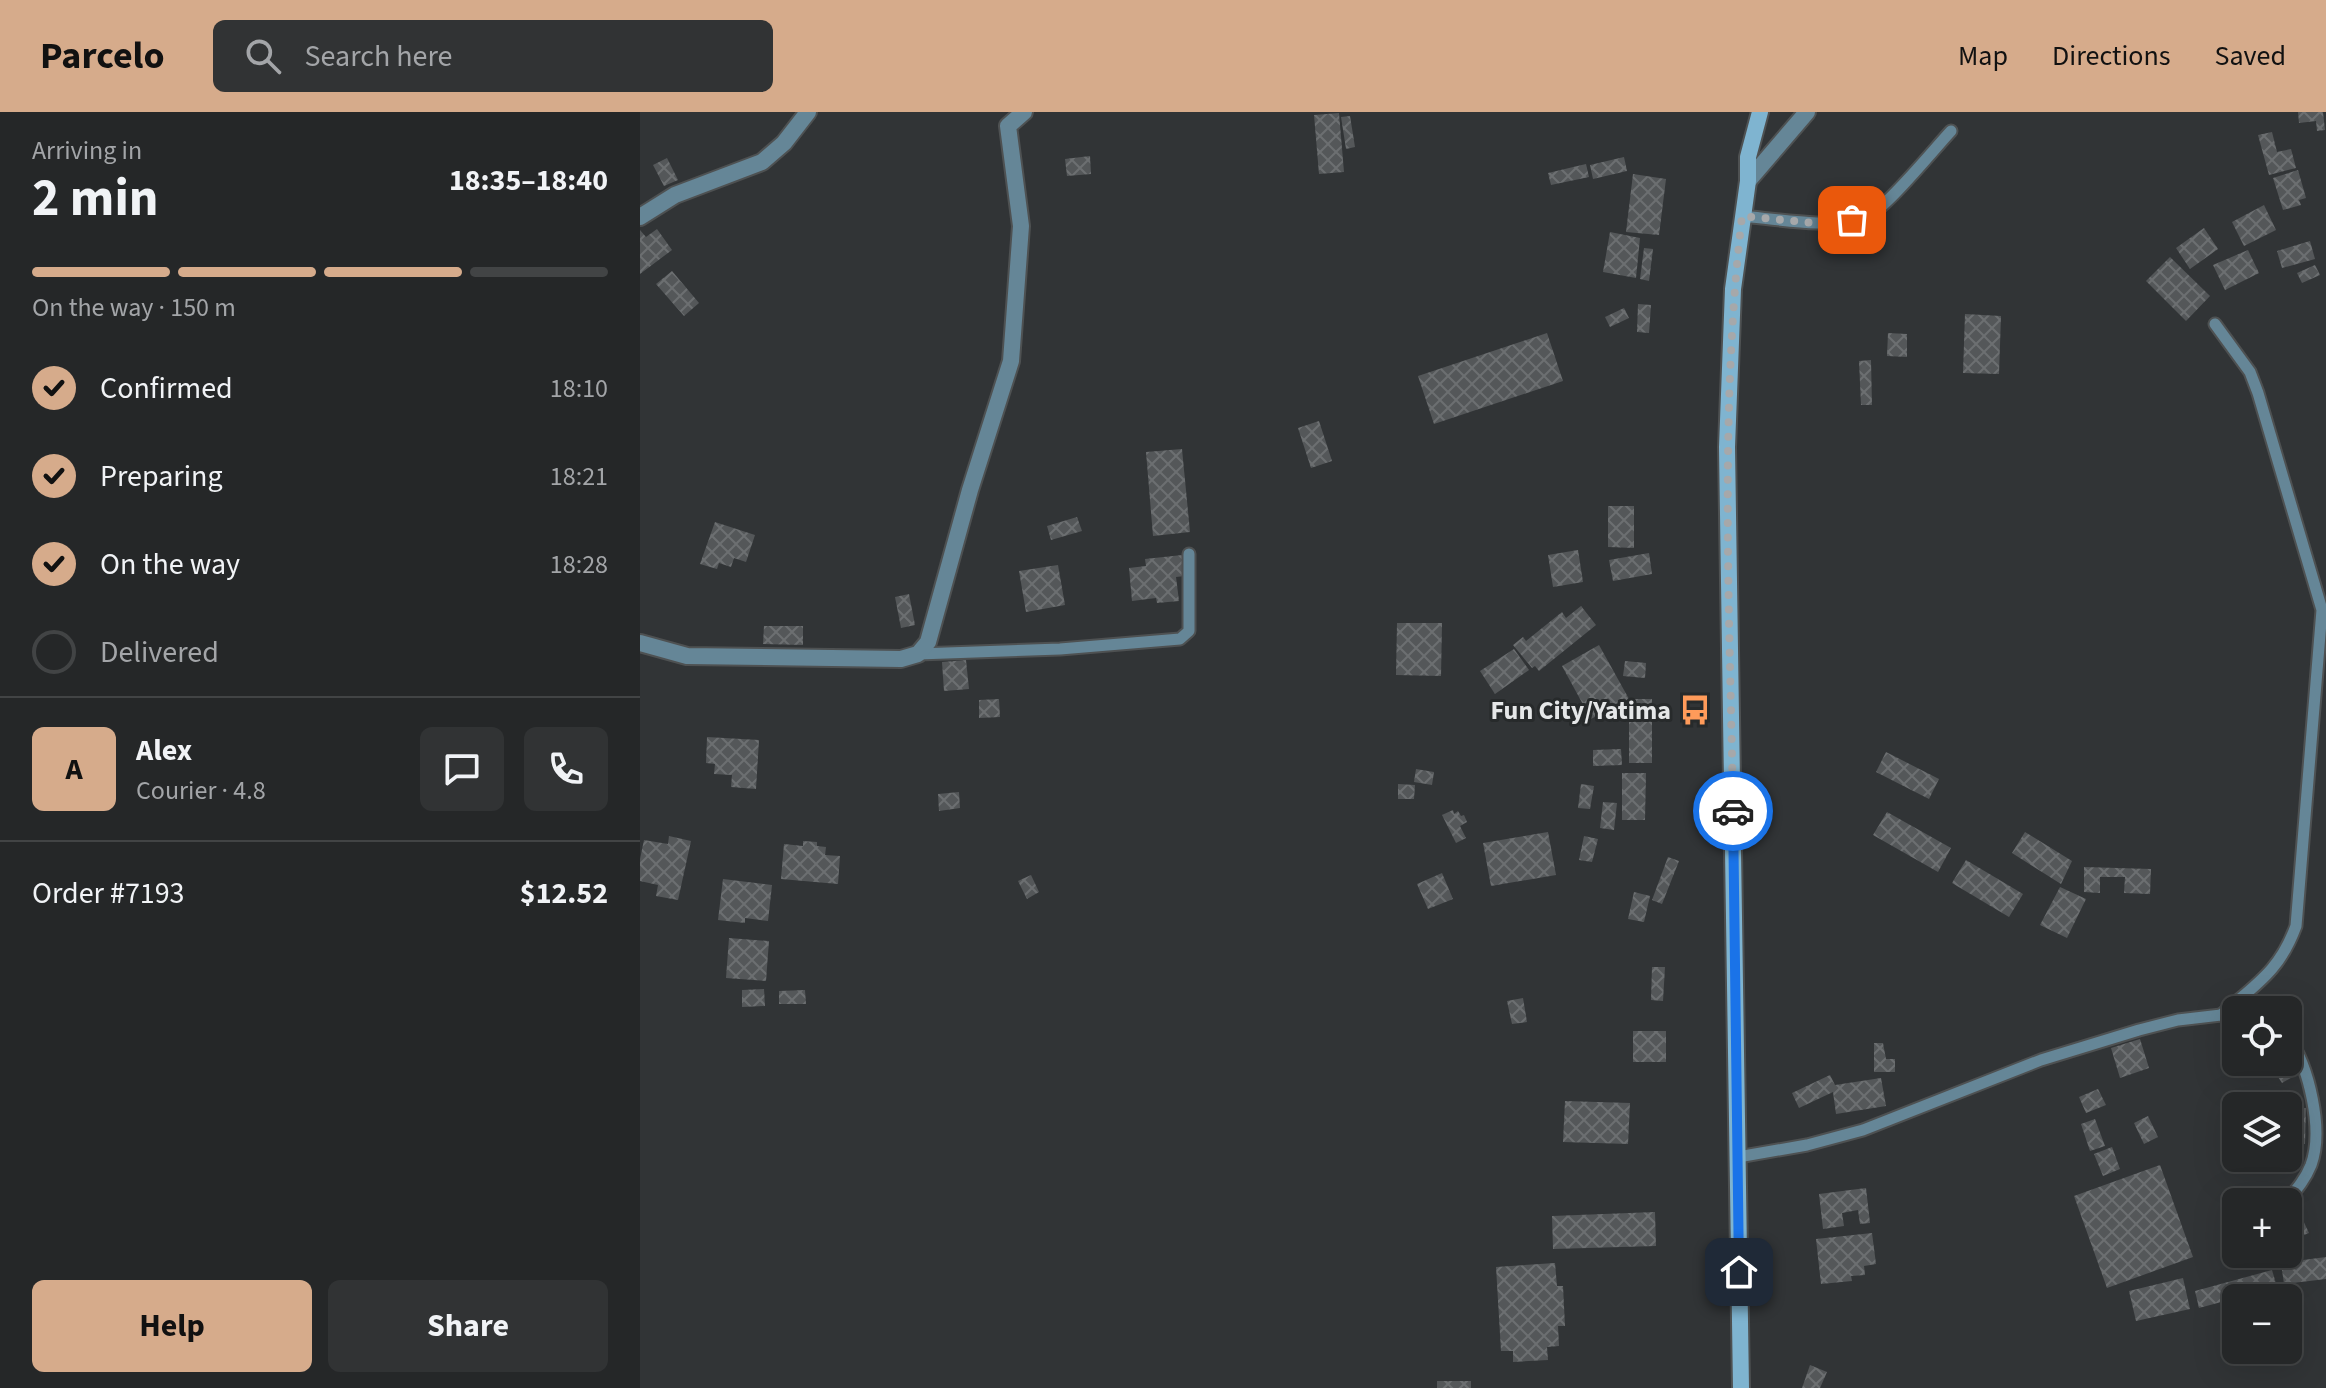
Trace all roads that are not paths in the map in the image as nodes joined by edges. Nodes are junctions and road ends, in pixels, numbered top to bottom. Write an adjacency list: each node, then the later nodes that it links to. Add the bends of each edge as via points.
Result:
1 (808, 112): 9 (street, via 762,162 675,195)
2 (1024, 112): 5 (street)
3 (1760, 112): 7 (main road, via 1748,157)
4 (1807, 112): 7 (street)
5 (1005, 119): 14 (street, via 1021,226 1011,361 928,642)
6 (1951, 131): 8 (lane, via 1867,218 1814,223)
7 (1748, 181): 8 (main road)
8 (1742, 216): 17 (main road, via 1733,289 1727,447)
9 (640, 217)
10 (2215, 324): 12 (lane, via 2250,372)
11 (1189, 554): 14 (lane, via 1189,631 1180,639)
12 (2324, 610): 15 (lane, via 2296,926 2273,970)
13 (640, 643): 14 (street, via 687,656 901,659)
14 (918, 654)
15 (2221, 1015): 17 (lane, via 2178,1020 2041,1060 1863,1130)
16 (2302, 1060): 18 (lane, via 2317,1137 2312,1162)
17 (1738, 1157): 19 (main road)
18 (2298, 1188)
19 (1741, 1388)

